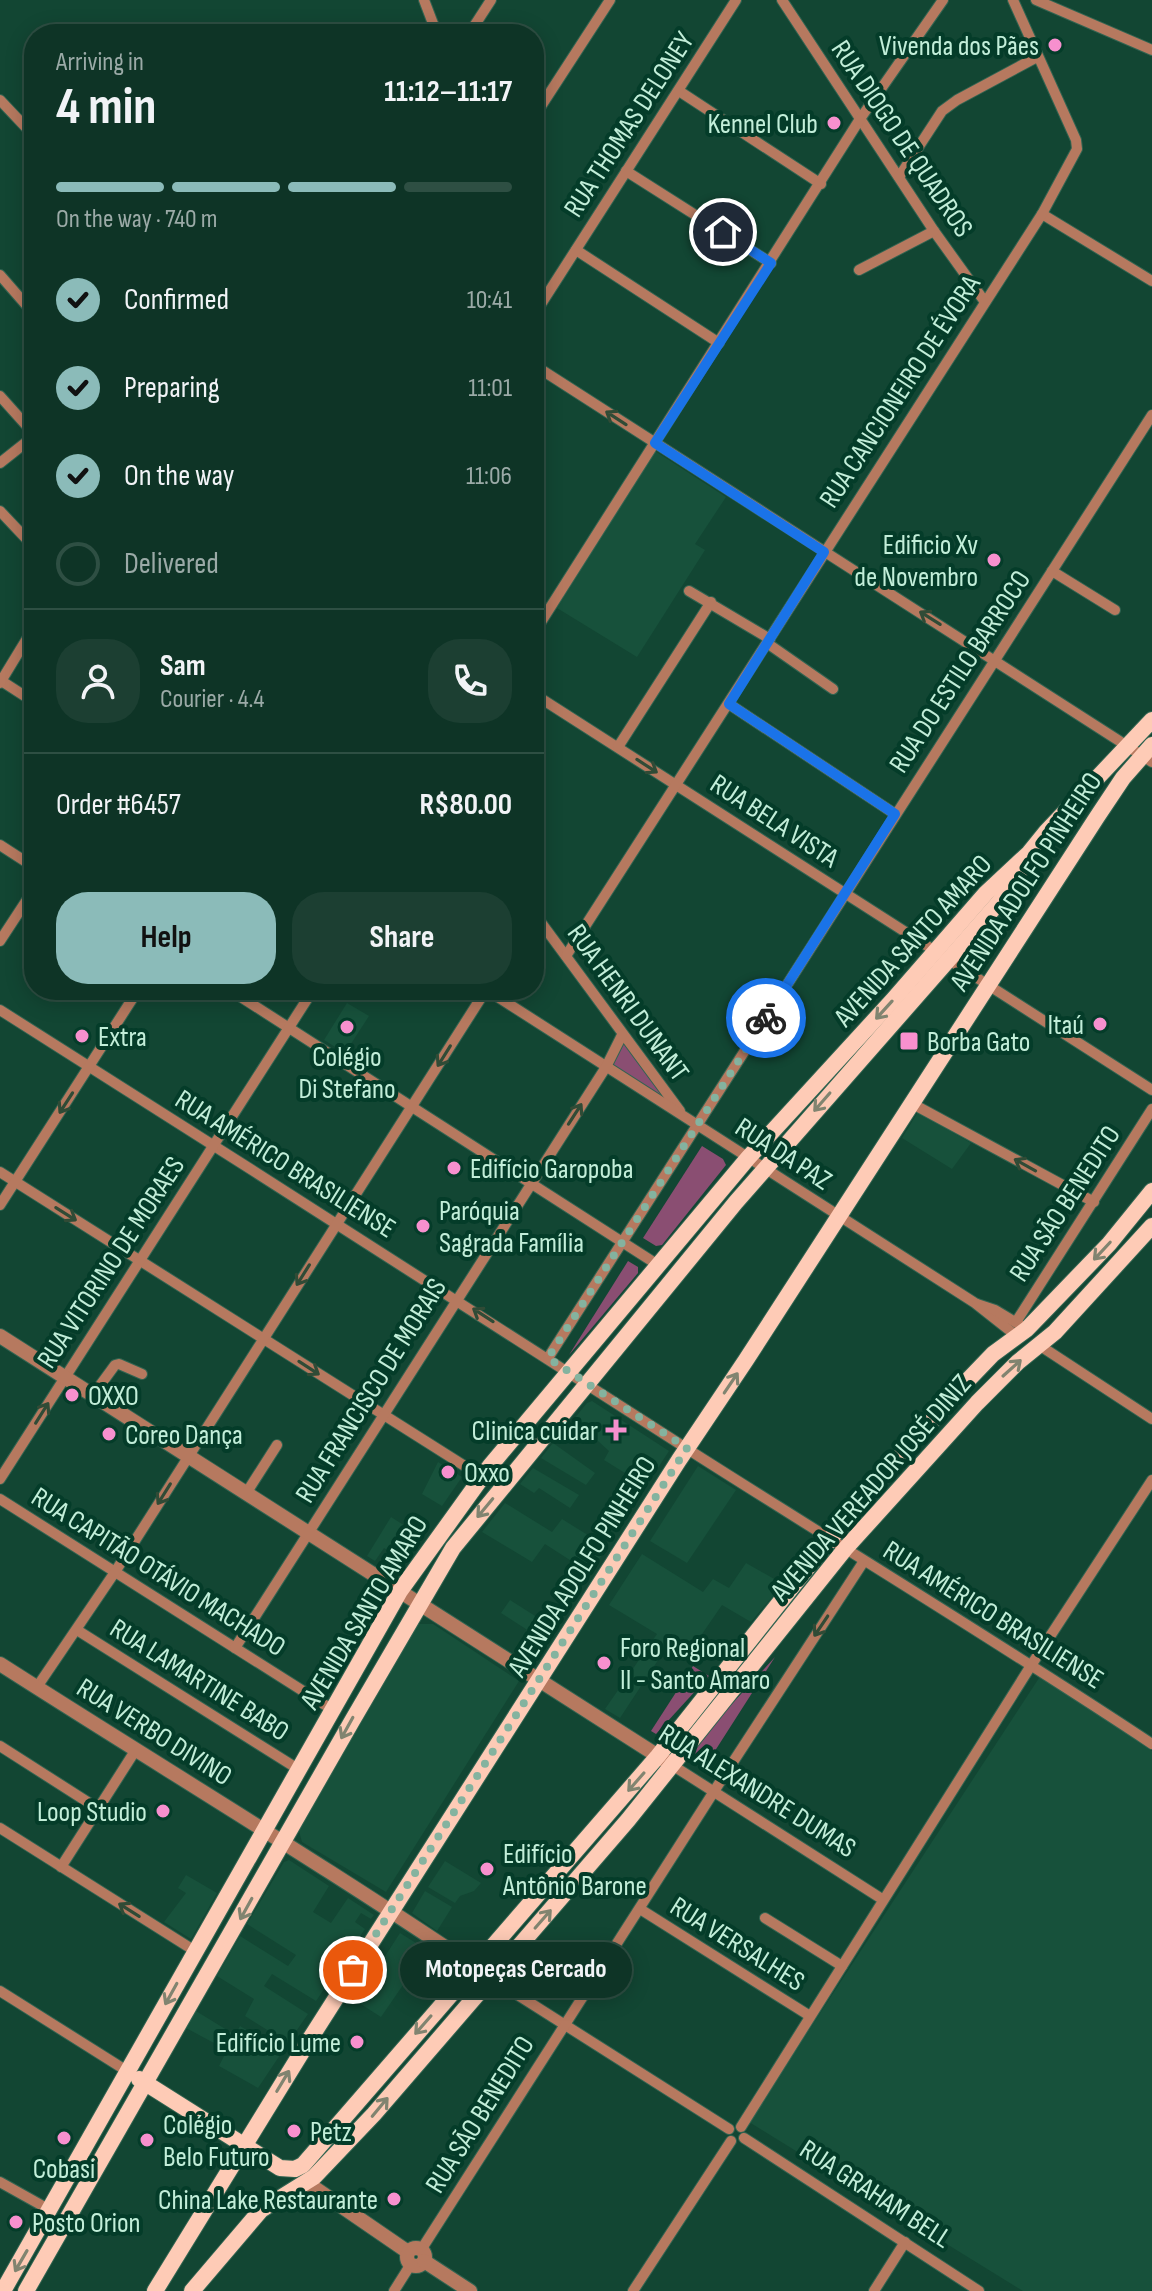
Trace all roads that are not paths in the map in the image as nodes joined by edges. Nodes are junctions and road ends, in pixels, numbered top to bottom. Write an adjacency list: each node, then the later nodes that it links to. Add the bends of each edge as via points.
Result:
1 (424, 0): 9 (street)
2 (491, 0): 10 (street)
3 (610, 0): 15 (street)
4 (736, 0): 13 (street, RUA THOMAS DELONEY)
5 (782, 0): 16 (street, RUA DIOGO DE QUADROS)
6 (943, 0): 16 (street)
7 (1013, 0): 12 (street, RUA CANCIONEIRO DE ÉVORA)
8 (1036, 0): 11 (street)
9 (433, 24)
10 (475, 24)
11 (1152, 50)
12 (1037, 57): 19 (street, via 942,111); 21 (street, RUA CANCIONEIRO DE ÉVORA, via 1077,149)
13 (679, 91): 18 (street, RUA THOMAS DELONEY); 20 (street)
14 (0, 100): 17 (street)
15 (544, 102)
16 (860, 119): 19 (street, RUA DIOGO DE QUADROS); 20 (street)
17 (24, 125)
18 (626, 171): 23 (street, RUA THOMAS DELONEY); 24 (street)
19 (899, 177): 22 (street, RUA DIOGO DE QUADROS)
20 (821, 184): 24 (street)
21 (1042, 214): 27 (street); 30 (street, RUA CANCIONEIRO DE ÉVORA)
22 (934, 231): 25 (street); 30 (street, RUA DIOGO DE QUADROS)
23 (576, 250): 29 (street, RUA THOMAS DELONEY); 32 (street)
24 (771, 263): 32 (street)
25 (859, 270)
26 (0, 275): 28 (street)
27 (1152, 281)
28 (4, 288): 31 (street)
29 (544, 295)
30 (985, 302): 42 (street, RUA CANCIONEIRO DE ÉVORA)
31 (24, 305)
32 (719, 343): 38 (street)
33 (544, 371): 38 (street, one-way to 33)
34 (0, 396): 36 (street)
35 (1152, 415): 43 (street, RUA DO ESTILO BARROCO)
36 (24, 424)
37 (24, 443): 39 (street)
38 (655, 443): 42 (street); 47 (street)
39 (0, 463)
40 (0, 511): 41 (street)
41 (24, 536)
42 (824, 552): 48 (street, RUA CANCIONEIRO DE ÉVORA); 50 (street, one-way to 42)
43 (1052, 571): 46 (street); 50 (street, RUA DO ESTILO BARROCO)
44 (689, 591): 45 (street)
45 (711, 602): 48 (street); 58 (street)
46 (1115, 610)
47 (544, 617)
48 (768, 641): 52 (street); 55 (street, RUA CANCIONEIRO DE ÉVORA)
49 (24, 643): 51 (street)
50 (996, 660): 57 (street); 61 (street, RUA DO ESTILO BARROCO)
51 (0, 682): 53 (street)
52 (833, 689)
53 (24, 696)
54 (544, 700): 58 (street, RUA BELA VISTA)
55 (729, 704): 60 (street, RUA CANCIONEIRO DE ÉVORA); 61 (street)
56 (1152, 720): 57 (main road, AVENIDA SANTO AMARO)
57 (1126, 745): 59 (street); 68 (main road, AVENIDA SANTO AMARO, via 1002,876)
58 (618, 747): 60 (street, RUA BELA VISTA, one-way to 60)
59 (1149, 754): 70 (main road, AVENIDA ADOLFO PINHEIRO, via 1097,817)
60 (676, 785): 64 (street, RUA BELA VISTA); 69 (street, RUA CANCIONEIRO DE ÉVORA)
61 (895, 814): 64 (street, RUA DO ESTILO BARROCO)
62 (0, 845): 63 (street)
63 (24, 861)
64 (845, 893): 68 (street, RUA BELA VISTA); 86 (street, RUA DO ESTILO BARROCO)
65 (24, 904): 67 (street)
66 (544, 926): 69 (street, RUA HENRI DUNANT)
67 (0, 941)
68 (942, 955): 70 (street, RUA BELA VISTA); 88 (main road, AVENIDA SANTO AMARO, one-way to 88); 89 (main road, AVENIDA SANTO AMARO, one-way to 89)
69 (566, 956): 78 (street, RUA HENRI DUNANT)
70 (988, 987): 81 (street, RUA BELA VISTA); 82 (main road, AVENIDA ADOLFO PINHEIRO)
71 (132, 1000): 79 (street)
72 (246, 1000): 77 (street)
73 (306, 1000): 77 (street, RUA VITORINO DE MORAES)
74 (480, 1000): 83 (street, one-way to 83)
75 (502, 1000): 80 (street, RUA DA PAZ)
76 (0, 1010): 79 (street, RUA AMÉRICO BRASILIENSE)
77 (288, 1027): 83 (street); 87 (street, RUA VITORINO DE MORAES)
78 (622, 1035): 80 (street, RUA FRANCISCO DE MORAIS); 85 (street, RUA HENRI DUNANT)
79 (89, 1067): 87 (street, RUA AMÉRICO BRASILIENSE); 91 (street, one-way to 91)
80 (606, 1067): 85 (street, RUA DA PAZ); 92 (street, RUA FRANCISCO DE MORAIS, one-way to 80)
81 (1152, 1090)
82 (911, 1103): 94 (street, one-way to 82); 96 (main road, AVENIDA ADOLFO PINHEIRO)
83 (412, 1107): 92 (street); 97 (street)
84 (1152, 1109): 94 (street, RUA SÃO BENEDITO)
85 (686, 1118): 86 (street, RUA DA PAZ)
86 (697, 1126): 88 (street, RUA DA PAZ); 99 (street, RUA DO ESTILO BARROCO)
87 (212, 1146): 97 (street, RUA AMÉRICO BRASILIENSE); 100 (street, RUA VITORINO DE MORAES)
88 (748, 1158): 89 (street, RUA DA PAZ); 101 (main road, AVENIDA SANTO AMARO)
89 (764, 1168): 96 (street, RUA DA PAZ); 102 (main road, AVENIDA SANTO AMARO)
90 (0, 1172): 91 (street)
91 (15, 1181): 95 (street); 100 (street, one-way to 100)
92 (531, 1182): 99 (street); 103 (street, RUA FRANCISCO DE MORAIS)
93 (1152, 1191): 104 (main road, AVENIDA VEREADOR JOSÉ DINIZ, one-way to 104, via 1109,1244)
94 (1094, 1202): 104 (street, RUA SÃO BENEDITO)
95 (0, 1205)
96 (838, 1217): 104 (street, RUA DA PAZ); 117 (main road, AVENIDA ADOLFO PINHEIRO, one-way to 96)
97 (336, 1223): 103 (street, RUA AMÉRICO BRASILIENSE); 106 (street, one-way to 106)
98 (1152, 1226): 107 (main road, AVENIDA VEREADOR JOSÉ DINIZ)
99 (622, 1241): 101 (street); 108 (street, RUA DO ESTILO BARROCO)
100 (139, 1260): 106 (street); 111 (street, RUA VITORINO DE MORAES)
101 (658, 1265): 102 (main road); 109 (main road, AVENIDA SANTO AMARO)
102 (674, 1276): 112 (main road, AVENIDA SANTO AMARO)
103 (457, 1298): 108 (street, RUA AMÉRICO BRASILIENSE, one-way to 103); 114 (street, RUA FRANCISCO DE MORAIS)
104 (1020, 1329): 125 (main road, AVENIDA VEREADOR JOSÉ DINIZ, via 968,1380)
105 (0, 1336): 111 (street, RUA ALEXANDRE DUMAS)
106 (263, 1339): 114 (street, one-way to 114); 118 (street)
107 (1039, 1345): 115 (street); 126 (main road, AVENIDA VEREADOR JOSÉ DINIZ, one-way to 107, via 977,1403)
108 (548, 1358): 109 (street, RUA AMÉRICO BRASILIENSE)
109 (569, 1371): 112 (street, RUA AMÉRICO BRASILIENSE); 119 (main road, AVENIDA SANTO AMARO)
110 (142, 1374): 113 (street, via 115,1365)
111 (65, 1377): 113 (street, RUA ALEXANDRE DUMAS); 120 (street, RUA VITORINO DE MORAES, one-way to 111)
112 (587, 1382): 117 (street, RUA AMÉRICO BRASILIENSE); 130 (main road, AVENIDA SANTO AMARO, one-way to 130, via 453,1548)
113 (93, 1395): 118 (street, RUA ALEXANDRE DUMAS)
114 (382, 1415): 119 (street); 124 (street, RUA FRANCISCO DE MORAIS)
115 (1152, 1419)
116 (277, 1445): 122 (street)
117 (687, 1448): 125 (street, RUA AMÉRICO BRASILIENSE); 135 (main road, AVENIDA ADOLFO PINHEIRO)
118 (188, 1454): 122 (street, RUA ALEXANDRE DUMAS); 128 (street, one-way to 128)
119 (482, 1477): 129 (main road, AVENIDA SANTO AMARO)
120 (0, 1479)
121 (1152, 1480): 134 (street)
122 (247, 1492): 124 (street, RUA ALEXANDRE DUMAS)
123 (0, 1499): 128 (street, RUA CAPITÃO OTÁVIO MACHADO)
124 (308, 1532): 129 (street, RUA ALEXANDRE DUMAS); 132 (street, RUA FRANCISCO DE MORAIS)
125 (830, 1538): 126 (street, RUA AMÉRICO BRASILIENSE); 141 (main road, AVENIDA VEREADOR JOSÉ DINIZ)
126 (845, 1549): 127 (street, RUA AMÉRICO BRASILIENSE); 141 (main road, AVENIDA VEREADOR JOSÉ DINIZ)
127 (864, 1561): 134 (street, RUA AMÉRICO BRASILIENSE); 143 (street, RUA SÃO BENEDITO, one-way to 143)
128 (115, 1572): 131 (street); 132 (street, RUA CAPITÃO OTÁVIO MACHADO)
129 (400, 1591): 130 (street, RUA ALEXANDRE DUMAS); 137 (main road, AVENIDA SANTO AMARO)
130 (420, 1603): 135 (street, RUA ALEXANDRE DUMAS); 147 (main road, AVENIDA SANTO AMARO, one-way to 147)
131 (77, 1630): 136 (street); 142 (street, RUA LAMARTINE BABO)
132 (235, 1648): 137 (street, RUA CAPITÃO OTÁVIO MACHADO)
133 (0, 1664): 136 (street, RUA VERBO DIVINO)
134 (1032, 1664): 138 (street, RUA AMÉRICO BRASILIENSE); 149 (street)
135 (539, 1680): 141 (street, RUA ALEXANDRE DUMAS); 151 (main road, AVENIDA ADOLFO PINHEIRO)
136 (37, 1687): 140 (street, RUA VERBO DIVINO)
137 (333, 1710): 142 (main road, AVENIDA SANTO AMARO)
138 (1152, 1744)
139 (0, 1746): 144 (street)
140 (135, 1751): 144 (street); 146 (street, RUA VERBO DIVINO)
141 (665, 1761): 143 (street, RUA ALEXANDRE DUMAS); 155 (main road, AVENIDA VEREADOR JOSÉ DINIZ, one-way to 155); 156 (main road, AVENIDA VEREADOR JOSÉ DINIZ, one-way to 141, via 620,1830)
142 (298, 1769): 146 (main road, AVENIDA SANTO AMARO)
143 (714, 1792): 149 (street, RUA ALEXANDRE DUMAS); 150 (street, RUA SÃO BENEDITO)
144 (97, 1808): 148 (street)
145 (0, 1828): 148 (street)
146 (265, 1829): 147 (street, RUA VERBO DIVINO); 153 (main road, AVENIDA SANTO AMARO)
147 (284, 1841): 151 (street); 161 (main road, AVENIDA SANTO AMARO, one-way to 161)
148 (61, 1867): 153 (street, one-way to 148)
149 (882, 1899): 154 (street)
150 (640, 1909): 158 (street, RUA VERSALHES); 159 (street, RUA SÃO BENEDITO)
151 (391, 1913): 155 (street); 165 (main road, AVENIDA ADOLFO PINHEIRO, one-way to 151)
152 (765, 1918): 154 (street)
153 (195, 1951): 160 (main road, AVENIDA SANTO AMARO, one-way to 160)
154 (842, 1966): 158 (street)
155 (475, 1967): 156 (street); 165 (main road, AVENIDA VEREADOR JOSÉ DINIZ, one-way to 165, via 303,2165 280,2168)
156 (491, 1978): 159 (street); 167 (main road, AVENIDA VEREADOR JOSÉ DINIZ, one-way to 156, via 374,2114)
157 (0, 1991): 160 (street)
158 (810, 2016): 163 (street)
159 (565, 2024): 162 (street); 170 (street, RUA SÃO BENEDITO)
160 (127, 2071): 161 (main road); 168 (main road, AVENIDA SANTO AMARO)
161 (145, 2083): 165 (main road); 172 (main road, AVENIDA SANTO AMARO)
162 (729, 2129): 163 (street, via 734,2126); 164 (street)
163 (742, 2132): 164 (street, via 738,2143); 169 (street, RUA GRAHAM BELL)
164 (731, 2141): 177 (street)
165 (244, 2147): 173 (main road, AVENIDA ADOLFO PINHEIRO)
166 (0, 2182): 168 (street)
167 (306, 2182): 170 (street); 174 (main road, AVENIDA VEREADOR JOSÉ DINIZ, via 261,2210)
168 (50, 2210): 171 (main road, AVENIDA SANTO AMARO, one-way to 171)
169 (905, 2242): 178 (street); 179 (street, RUA GRAHAM BELL)
170 (416, 2257): 175 (street, RUA SÃO BENEDITO); 176 (street)
171 (3, 2291)
172 (26, 2291)
173 (155, 2291)
174 (192, 2291)
175 (394, 2291)
176 (470, 2291)
177 (633, 2291)
178 (874, 2291)
179 (979, 2291)

